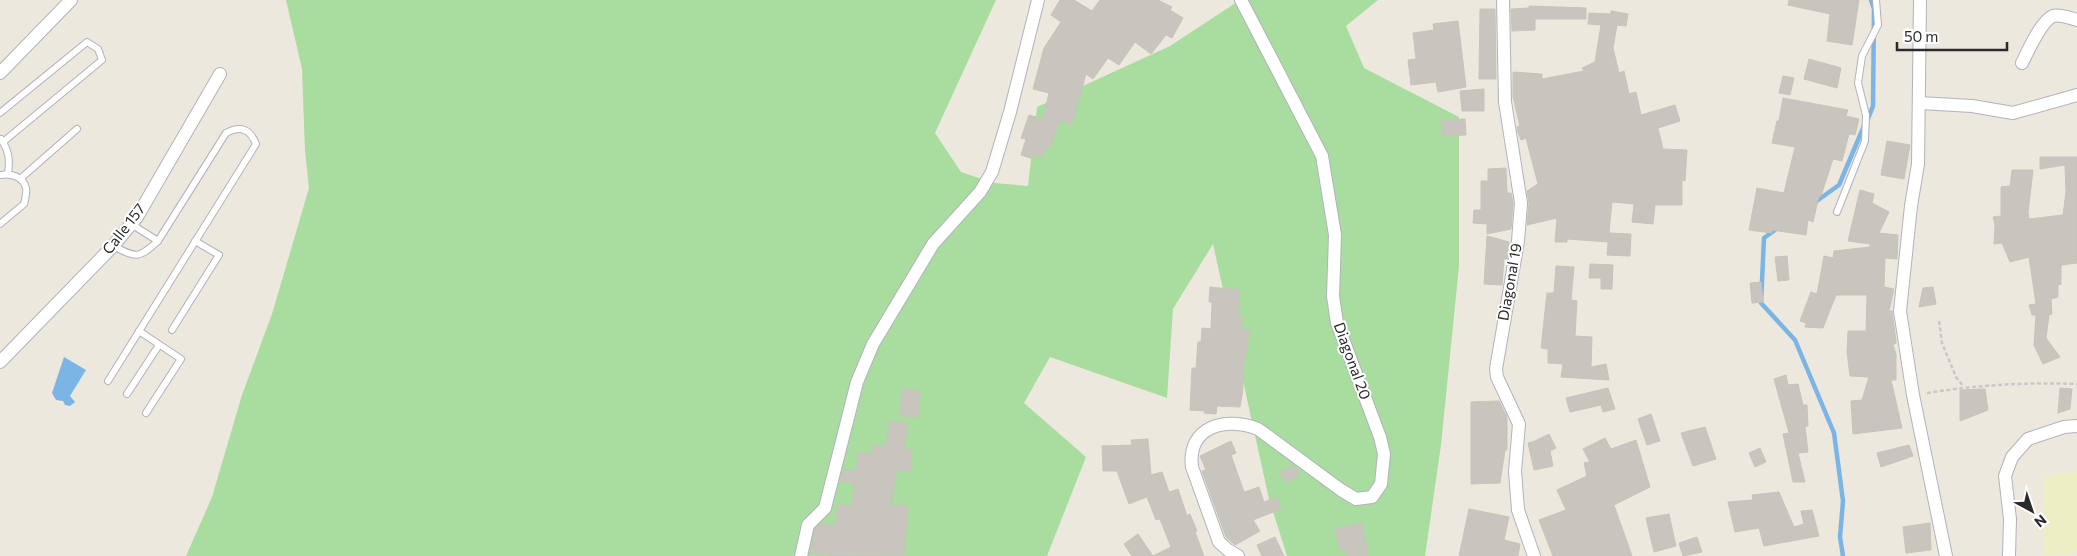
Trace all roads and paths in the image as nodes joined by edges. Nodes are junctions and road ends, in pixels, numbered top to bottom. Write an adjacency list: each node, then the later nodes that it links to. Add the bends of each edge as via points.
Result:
1 (71, 0): 9 (street)
2 (1038, 0): 37 (street, via 992,172 980,192 933,244 873,344 857,382 825,508 808,526)
3 (1241, 0): 38 (street, Diagonal 20, via 1322,156 1335,234 1333,296 1337,323 1380,437 1384,473 1382,484 1372,497 1356,499 1265,433 1250,426 1228,424 1209,429 1193,444 1192,467 1219,542)
4 (1503, 0): 39 (street, Diagonal 19, via 1505,102 1521,203 1518,241 1496,370 1519,424 1515,471 1518,510)
5 (1876, 0): 19 (lane, via 1878,24 1862,56 1858,83 1866,115 1865,141)
6 (1920, 0): 12 (street)
7 (2077, 20): 8 (street, via 2061,16 2047,20)
8 (2022, 62)
9 (0, 74)
10 (220, 74): 21 (street, Calle 157)
11 (2077, 95): 12 (street, via 2014,113 1972,106)
12 (1920, 103): 34 (street, via 1918,164 1900,311)
13 (0, 113): 15 (lane, via 87,42 102,54 102,60)
14 (78, 128): 18 (lane)
15 (1, 140): 16 (lane, via 10,159)
16 (8, 173): 17 (lane); 18 (lane)
17 (0, 175)
18 (20, 179): 20 (lane, via 26,189 24,204)
19 (1837, 212)
20 (0, 224)
21 (131, 224): 22 (lane); 24 (street, Calle 157)
22 (158, 241): 23 (lane, via 226,133 235,128 244,129 252,134 256,144); 24 (lane, via 144,253 132,256)
23 (195, 241): 26 (lane, via 220,255); 27 (lane)
24 (113, 246): 29 (street, Calle 157)
25 (1939, 321): 32 (path, via 1942,343)
26 (172, 330)
27 (139, 331): 28 (lane); 30 (lane)
28 (159, 345): 33 (lane); 35 (lane, via 181,359)
29 (0, 362)
30 (108, 381)
31 (2077, 384): 32 (path, via 2040,382)
32 (1963, 387): 34 (path)
33 (127, 394)
34 (1913, 396): 40 (street)
35 (146, 412)
36 (2077, 426): 41 (street, via 2028,439 2012,457 2005,476 2010,519)
37 (801, 556)
38 (1238, 556)
39 (1534, 556)
40 (1946, 556)
41 (2009, 556)

